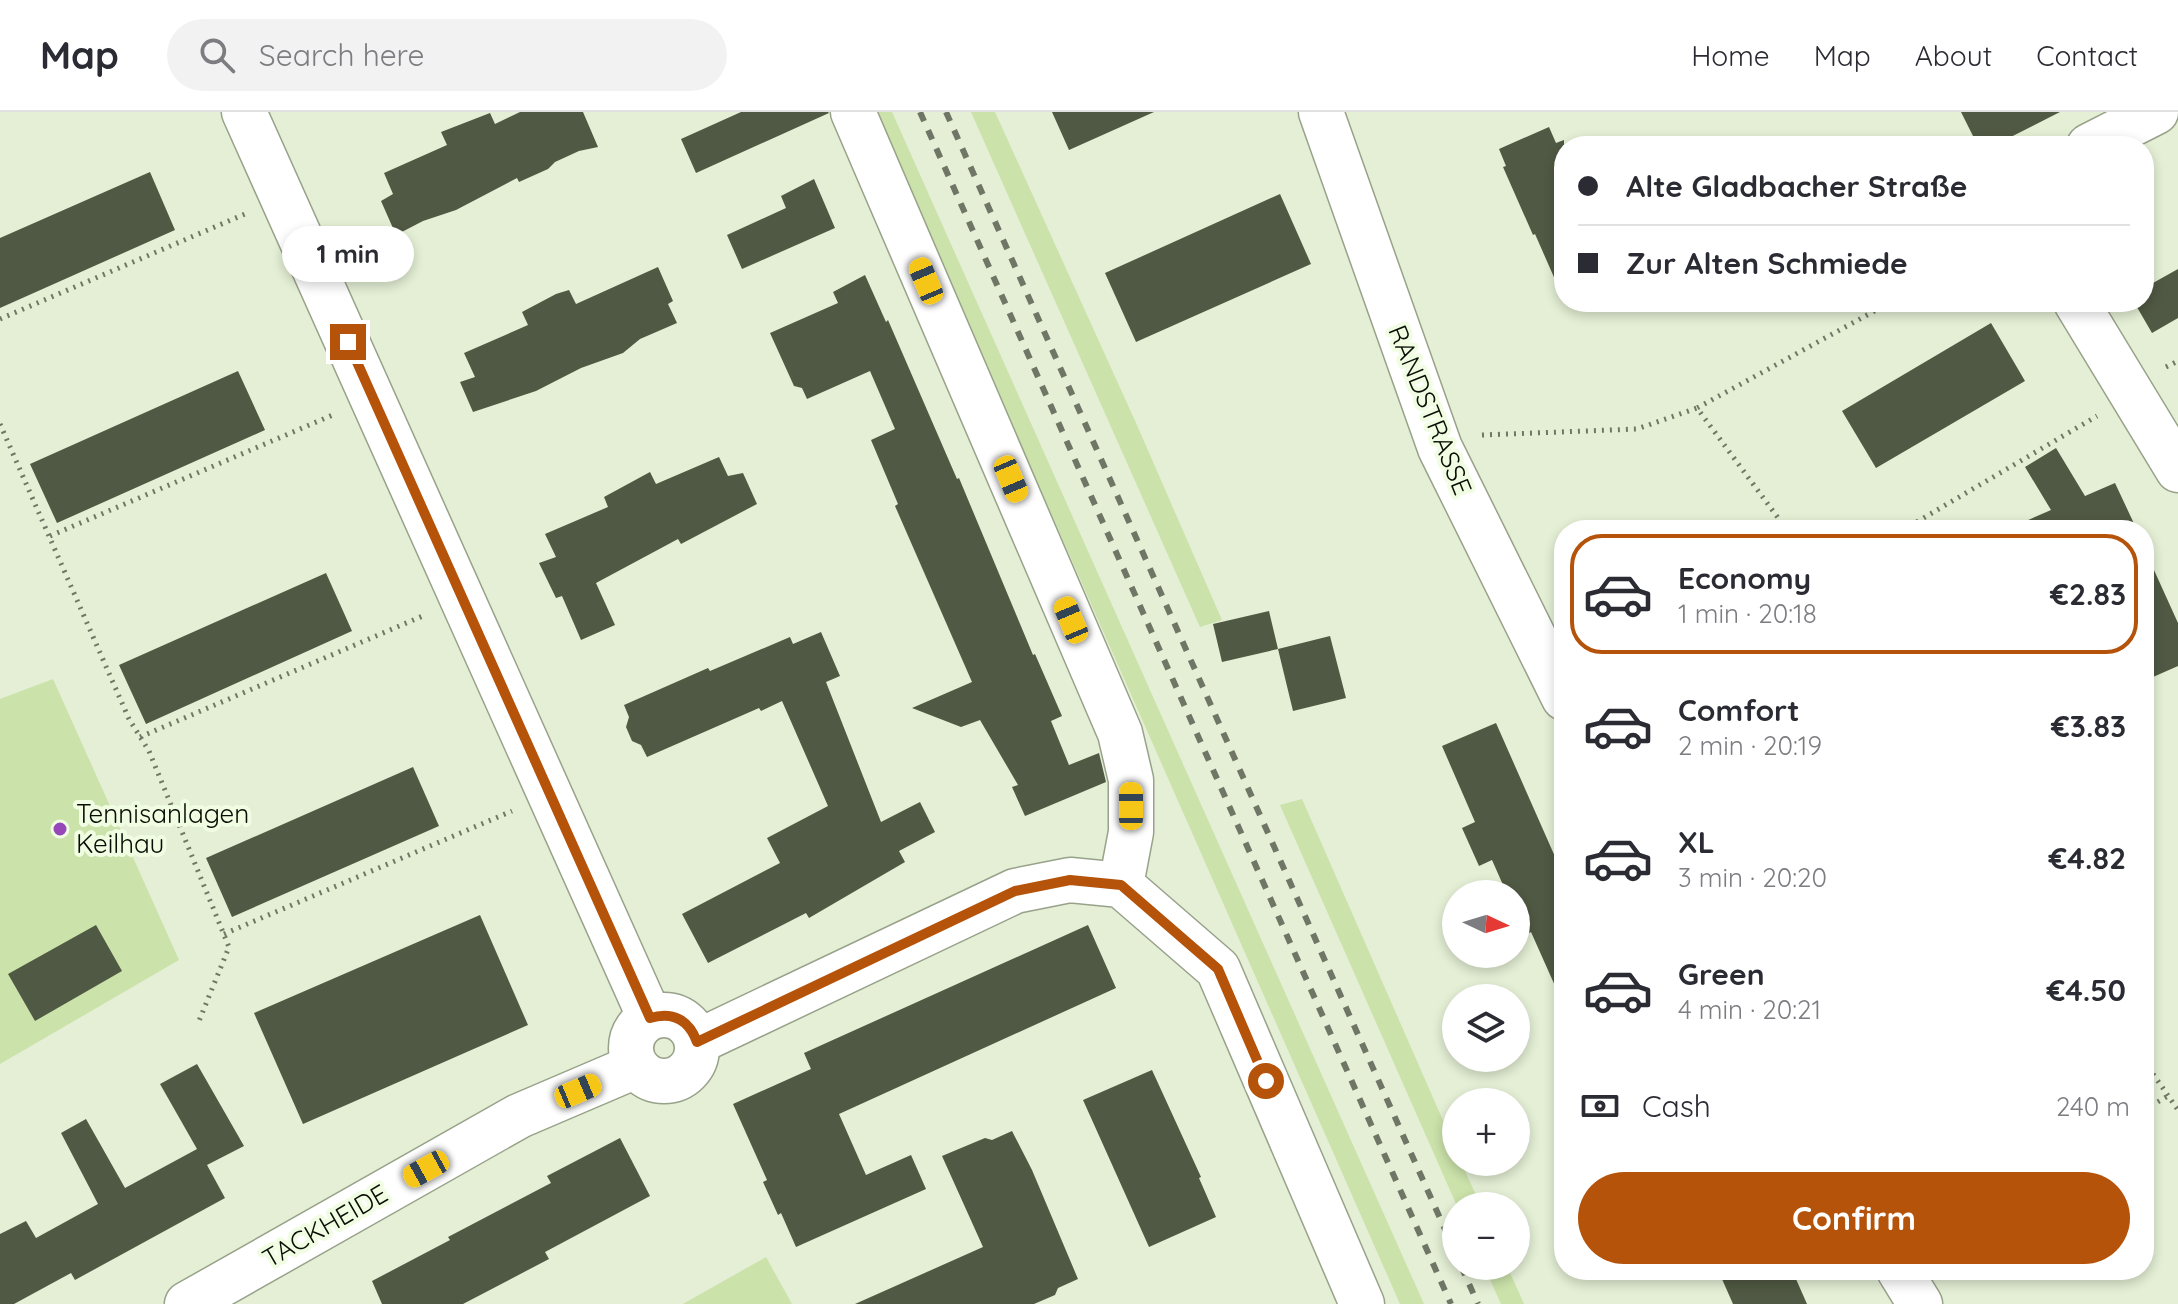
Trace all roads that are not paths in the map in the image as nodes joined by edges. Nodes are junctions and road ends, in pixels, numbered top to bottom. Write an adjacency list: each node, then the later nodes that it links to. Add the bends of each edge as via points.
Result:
1 (244, 112): 10 (street)
2 (853, 112): 9 (street, via 1120,733 1131,780 1131,832)
3 (1321, 112): 8 (street, RANDSTRASSE, via 1440,448)
4 (2156, 112): 5 (street)
5 (2109, 136)
6 (2082, 312): 7 (street)
7 (2178, 470)
8 (1554, 678)
9 (1121, 885): 11 (street, via 1070,880 1015,891); 15 (street, via 1218,969)
10 (650, 1018): 11 (street, via 680,1018); 12 (street, via 634,1033)
11 (697, 1042): 12 (street, via 694,1063 678,1078 651,1079)
12 (636, 1066): 14 (street, TACKHEIDE, via 519,1116)
13 (1905, 1280): 16 (street)
14 (187, 1304)
15 (1362, 1304)
16 (1920, 1304)

